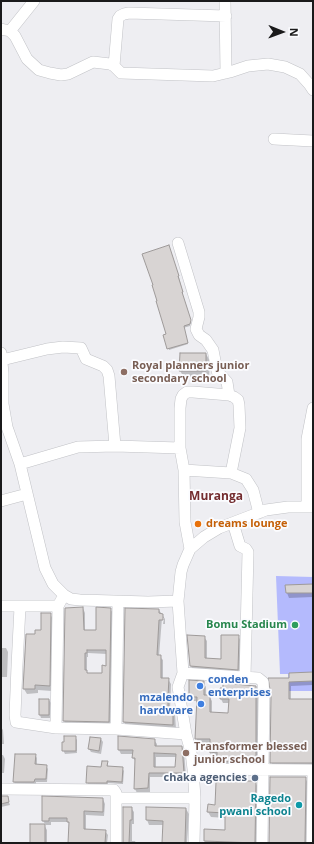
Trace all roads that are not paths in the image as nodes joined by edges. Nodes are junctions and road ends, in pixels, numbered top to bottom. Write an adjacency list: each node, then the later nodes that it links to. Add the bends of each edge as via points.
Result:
1 (34, 1): 4 (street)
2 (226, 1): 3 (street)
3 (226, 16): 5 (street, via 124,14 118,19); 6 (street)
4 (6, 30): 5 (street, via 15,36 26,59 38,70 50,74 68,74 93,62)
5 (114, 66): 6 (street, via 121,73 214,76)
6 (226, 73): 7 (street, via 248,66 268,64 285,67 300,74)
7 (313, 90)
8 (274, 139): 9 (street)
9 (313, 141)
10 (178, 243): 12 (street, via 199,312 196,328 213,350 217,371 227,382)
11 (1, 356): 14 (street); 15 (street, via 63,347 81,348 86,359 107,370)
12 (229, 395): 16 (street, via 187,392 183,395 180,408); 19 (street, via 238,400 240,428)
13 (313, 408): 22 (street, via 307,440)
14 (5, 434): 17 (street)
15 (115, 446): 16 (street); 17 (street, via 78,447)
16 (180, 448): 18 (street)
17 (20, 464): 20 (street)
18 (184, 470): 19 (street); 25 (street, via 184,512)
19 (231, 473): 23 (street, via 246,479 250,484)
20 (28, 494): 21 (street); 26 (street, via 45,568 53,584)
21 (1, 501)
22 (310, 507): 23 (street, via 277,508)
23 (259, 513): 24 (street)
24 (233, 523): 25 (street, via 208,534); 33 (street, via 240,546 248,552)
25 (190, 549): 27 (street, via 181,572)
26 (64, 595): 28 (street, via 80,600); 30 (street)
27 (178, 601): 28 (street); 32 (street)
28 (118, 602): 35 (street)
29 (1, 606): 31 (street)
30 (58, 606): 31 (street); 34 (street)
31 (20, 607): 34 (street, via 15,720 17,723)
32 (183, 673): 33 (street); 36 (street, via 178,687)
33 (245, 677): 38 (street, via 258,678 262,682)
34 (56, 728): 35 (street)
35 (116, 729): 36 (street)
36 (186, 734): 37 (street)
37 (193, 769): 38 (street); 42 (street)
38 (263, 769): 39 (street); 45 (street)
39 (313, 771): 46 (street)
40 (1, 789): 41 (street, via 110,789 114,790)
41 (116, 798): 42 (street); 43 (street)
42 (195, 798): 44 (street)
43 (116, 843)
44 (194, 843)
45 (262, 843)
46 (312, 843)

